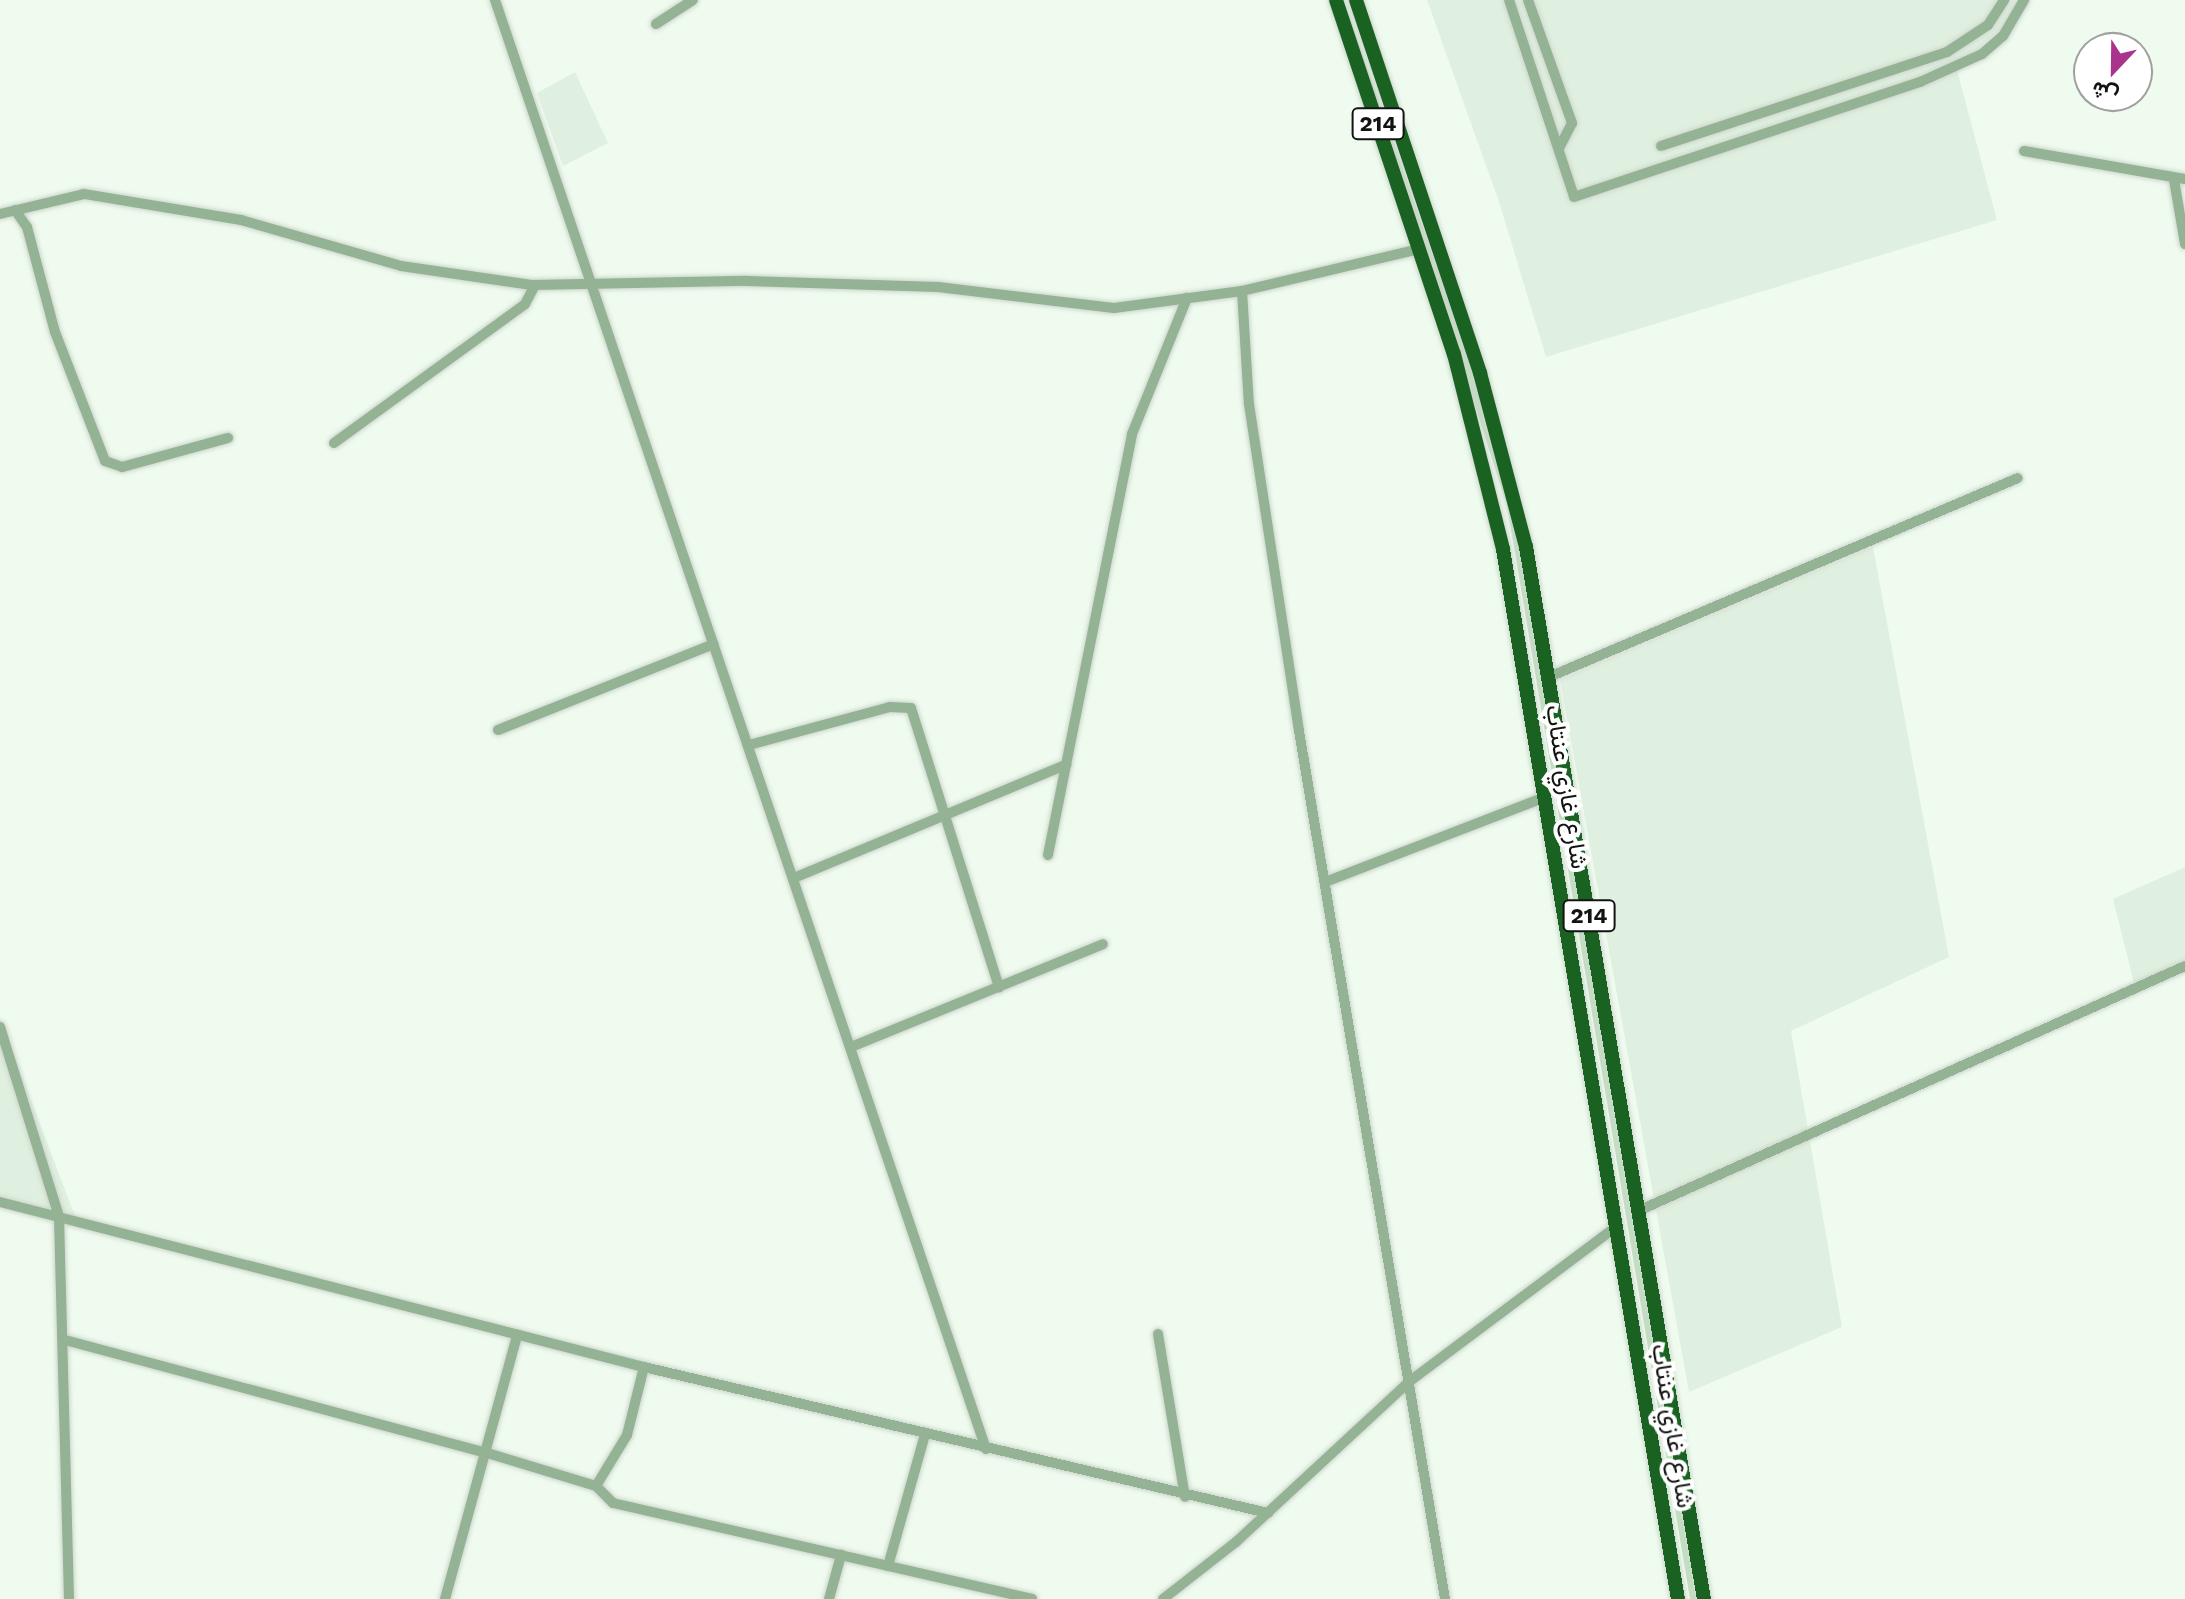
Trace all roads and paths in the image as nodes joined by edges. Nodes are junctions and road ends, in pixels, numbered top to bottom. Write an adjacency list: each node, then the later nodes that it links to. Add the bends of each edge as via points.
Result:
1 (693, 0): 9 (street)
2 (1336, 0): 17 (highway, شارع غازي عنتاب / 214)
3 (1356, 0): 26 (highway, 214, via 1480,373 1526,547)
4 (1509, 0): 11 (street)
5 (1528, 0): 11 (street, via 1572,123)
6 (2004, 0): 10 (street, via 1988,25 1947,52)
7 (2024, 0): 11 (street, via 2003,36 1982,54 1920,82 1574,197)
8 (499, 1): 18 (street)
9 (656, 24)
10 (1661, 146)
11 (1559, 149)
12 (2024, 151): 13 (street)
13 (2180, 180): 16 (street)
14 (15, 210): 15 (street); 19 (street, via 84,194 241,220 401,266); 22 (street, via 27,227 55,332 105,461 122,467)
15 (0, 214)
16 (2185, 244)
17 (1419, 249): 20 (street); 30 (highway, شارع غازي عنتاب / 214, via 1454,354 1503,549)
18 (588, 284): 19 (street); 21 (street, via 747,281 938,287 1114,308); 25 (street)
19 (535, 285): 23 (street, via 525,304)
20 (1242, 291): 21 (street); 34 (street, via 1249,404)
21 (1187, 298): 29 (street, via 1132,434)
22 (228, 438)
23 (334, 443)
24 (2018, 478): 26 (street)
25 (714, 644): 27 (street); 28 (street)
26 (1549, 677): 41 (highway, 214)
27 (498, 730)
28 (749, 745): 31 (street, via 903,704 918,718); 33 (street)
29 (1066, 765): 31 (street); 32 (street)
30 (1545, 797): 34 (street); 43 (highway, شارع غازي عنتاب / 214)
31 (946, 814): 33 (street); 37 (street)
32 (1048, 855)
33 (794, 878): 39 (street)
34 (1325, 882): 48 (street)
35 (1103, 944): 37 (street)
36 (2185, 966): 41 (street)
37 (999, 987): 39 (street)
38 (0, 1027): 42 (street)
39 (851, 1047): 50 (street)
40 (0, 1202): 42 (street)
41 (1638, 1211): 64 (highway, 214)
42 (59, 1217): 45 (street); 46 (street)
43 (1616, 1227): 48 (street); 63 (highway, شارع غازي عنتاب / 214)
44 (1158, 1334): 53 (street)
45 (517, 1335): 47 (street); 51 (street)
46 (65, 1340): 51 (street); 57 (street)
47 (644, 1367): 49 (street); 52 (street, via 627,1435)
48 (1410, 1381): 54 (street); 62 (street)
49 (925, 1434): 50 (street); 56 (street)
50 (986, 1449): 53 (street)
51 (484, 1452): 52 (street); 58 (street)
52 (596, 1486): 55 (street, via 613,1503)
53 (1185, 1497): 54 (street)
54 (1268, 1513): 61 (street)
55 (841, 1555): 56 (street); 59 (street)
56 (888, 1566): 60 (street)
57 (69, 1599)
58 (445, 1599)
59 (829, 1599)
60 (1032, 1599)
61 (1163, 1599)
62 (1445, 1599)
63 (1678, 1599)
64 (1704, 1599)

